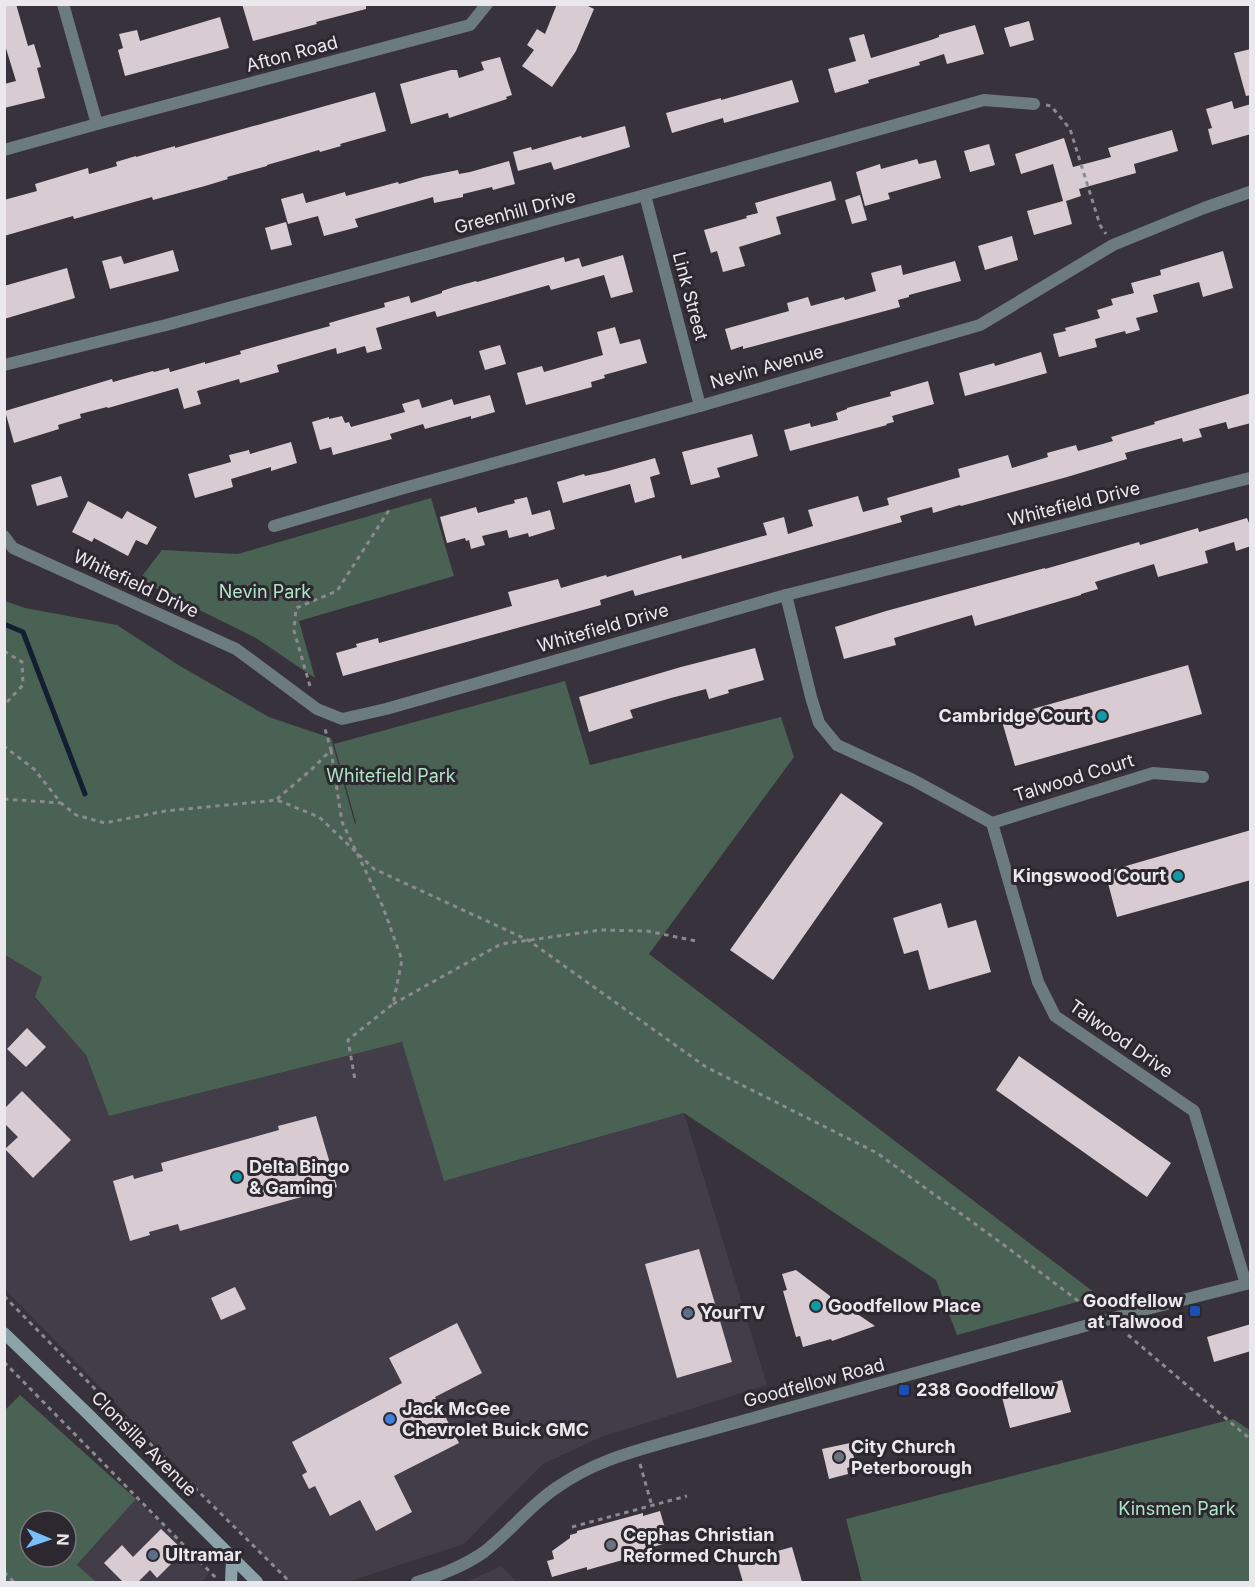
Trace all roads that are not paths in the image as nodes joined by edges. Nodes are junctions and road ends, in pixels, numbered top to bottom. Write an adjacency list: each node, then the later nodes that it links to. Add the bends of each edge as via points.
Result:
1 (63, 4): 4 (street)
2 (487, 4): 4 (street, Afton Road, via 470,25)
3 (1034, 104): 7 (street, Greenhill Drive, via 984,100)
4 (97, 124): 5 (street, Afton Road)
5 (4, 150)
6 (1251, 192): 9 (street, Nevin Avenue, via 1113,245 980,325)
7 (645, 195): 8 (street, Greenhill Drive, via 166,326); 9 (street, Link Street)
8 (4, 364)
9 (700, 406): 11 (street, Nevin Avenue)
10 (1251, 478): 13 (street, Whitefield Drive)
11 (274, 526)
12 (4, 536): 13 (street, Whitefield Drive, via 13,548 236,650 317,709 342,719)
13 (786, 595): 15 (street, via 819,723 837,745)
14 (1203, 777): 15 (street, Talwood Court, via 1153,773)
15 (992, 823): 16 (street, Talwood Drive, via 1038,982 1055,1016 1194,1111)
16 (1248, 1283): 21 (street, Goodfellow Road, via 605,1461 553,1490 484,1551 440,1576)
17 (4, 1333): 18 (main road, Clonsilla Avenue)
18 (232, 1559): 19 (main road); 20 (main road, Clonsilla Avenue)
19 (231, 1582)
20 (256, 1582)
21 (417, 1582)

